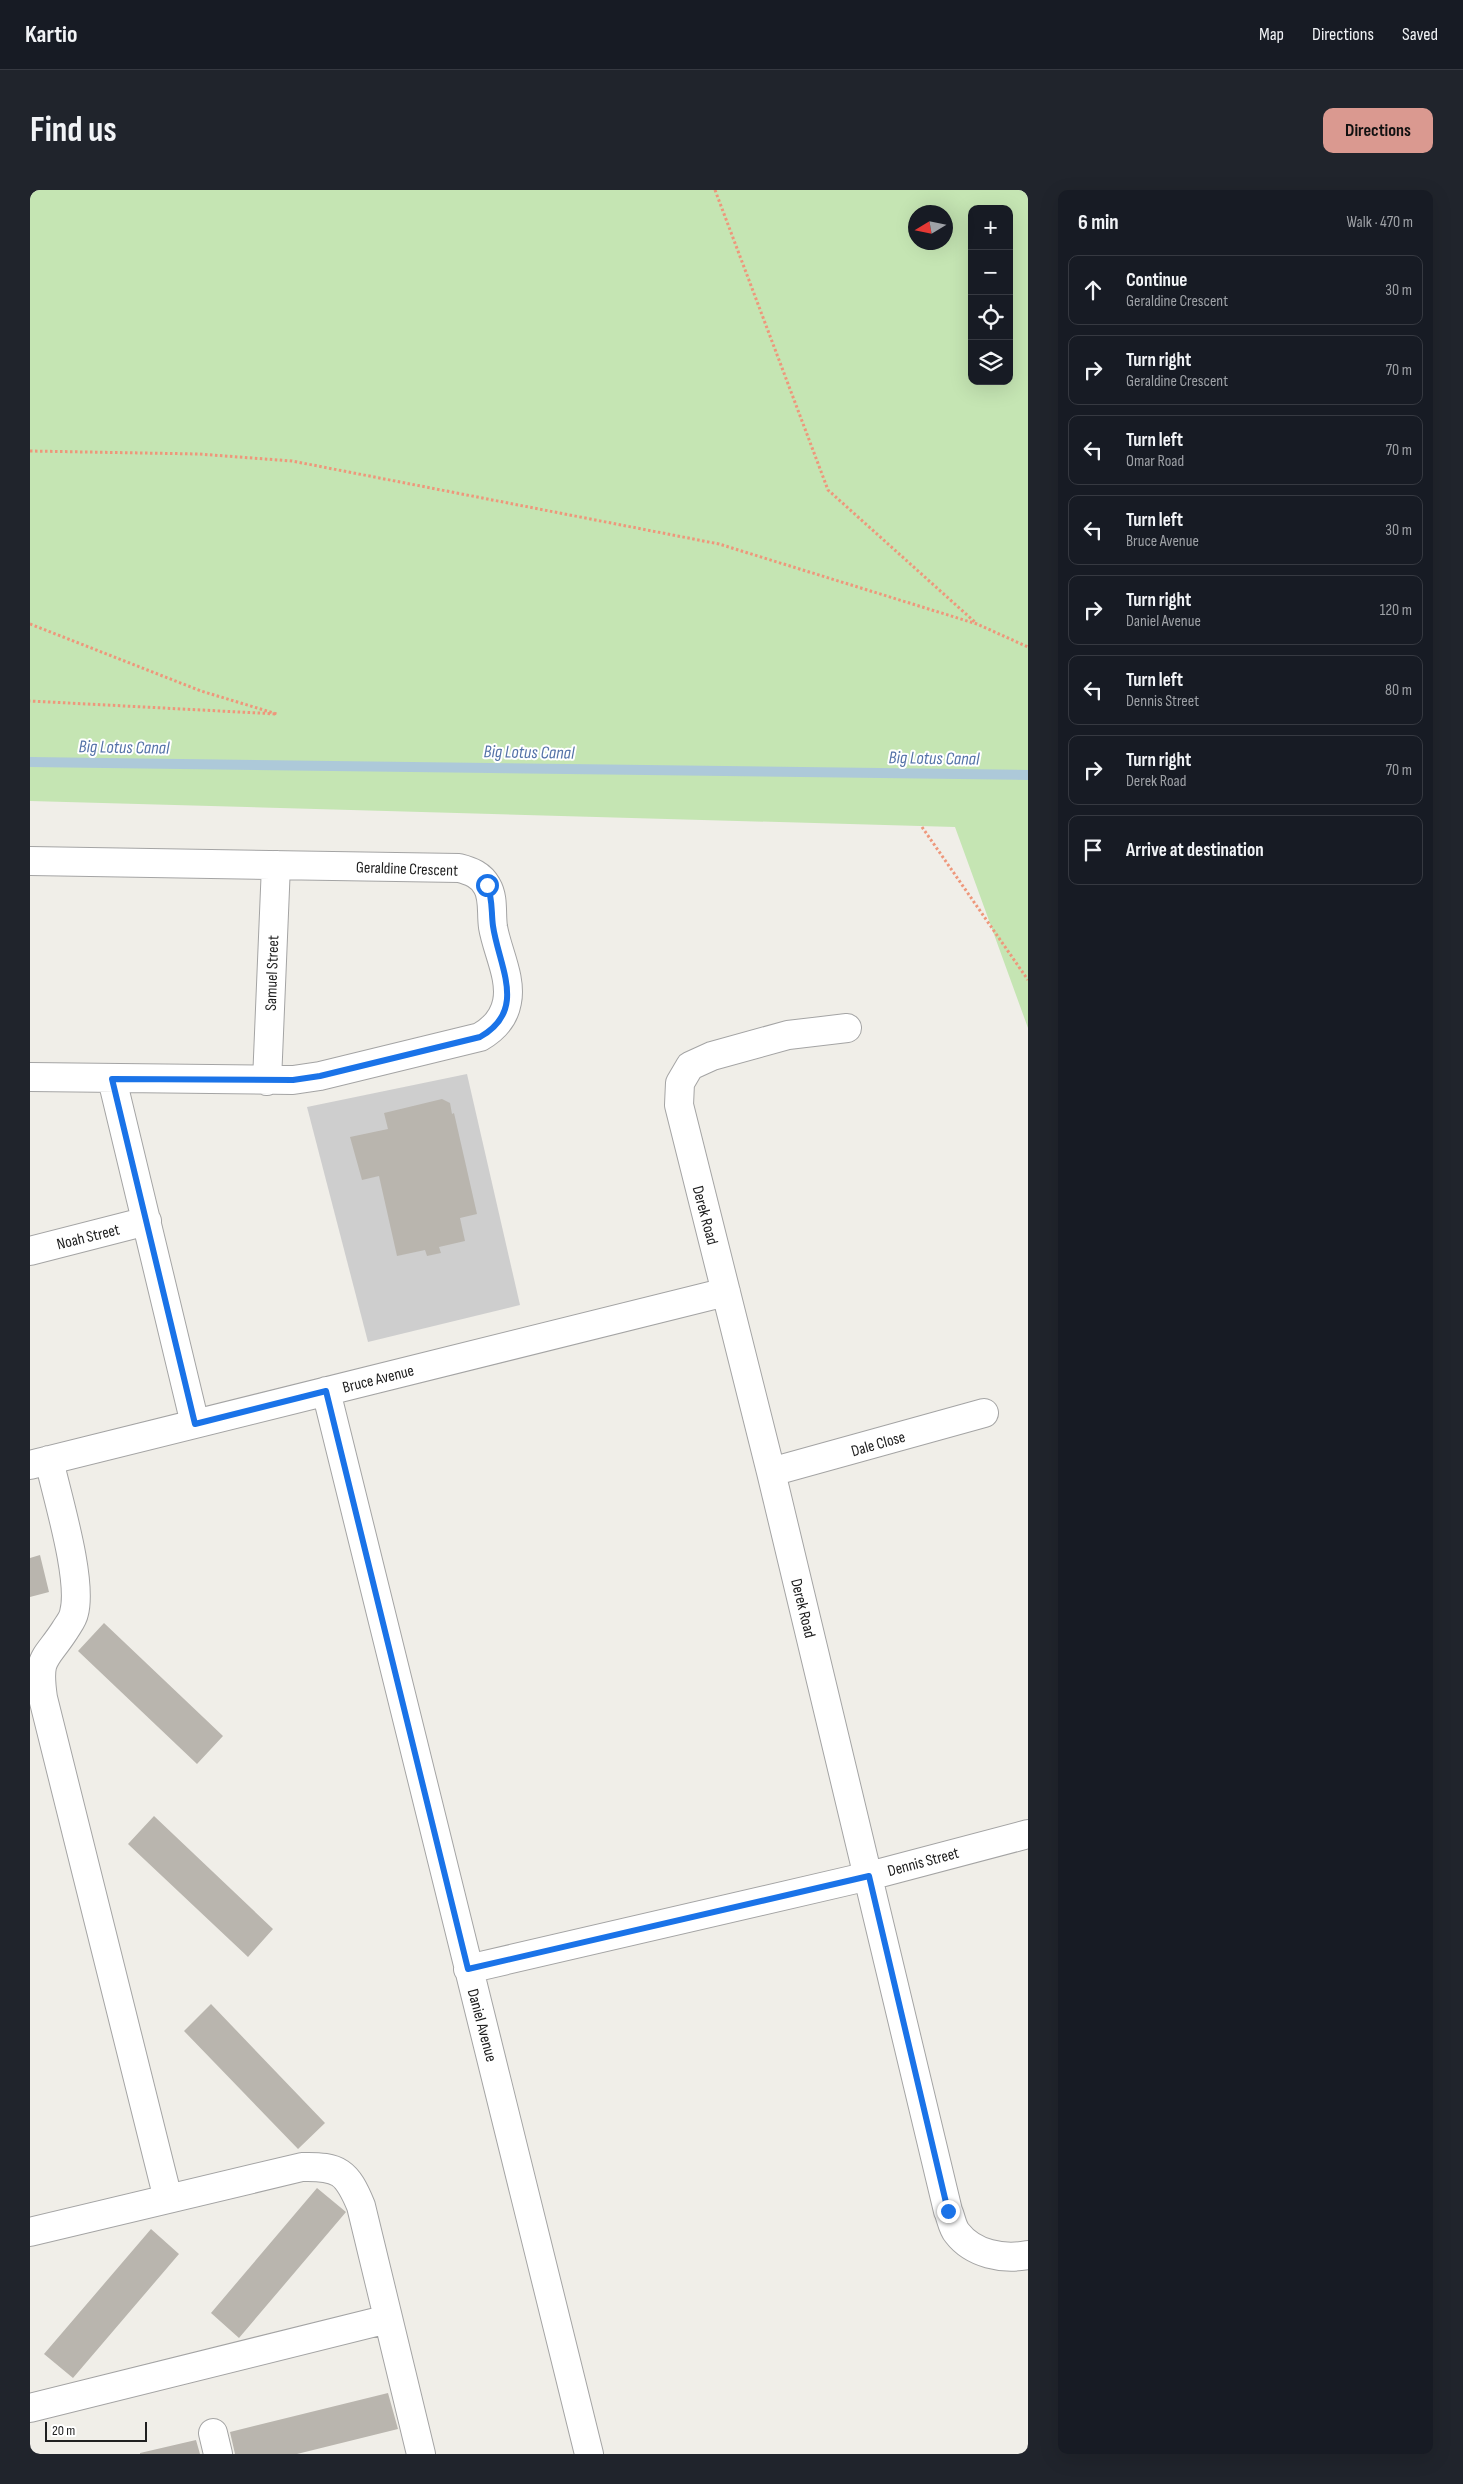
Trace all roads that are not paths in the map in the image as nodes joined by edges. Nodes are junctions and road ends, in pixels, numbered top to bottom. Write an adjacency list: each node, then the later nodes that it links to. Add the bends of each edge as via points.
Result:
1 (30, 861): 2 (street, Geraldine Crescent)
2 (276, 865): 6 (street, Samuel Street); 6 (street, Geraldine Crescent, via 470,870 487,885 492,896 493,927 508,990 504,1014 497,1025 480,1037 320,1076)
3 (847, 1028): 9 (street, Derek Road, via 788,1035 712,1056 690,1066 680,1083 679,1105 683,1126)
4 (30, 1077): 5 (street, Geraldine Crescent)
5 (112, 1079): 6 (street, Geraldine Crescent); 7 (street)
6 (267, 1080)
7 (147, 1222): 8 (street, Noah Street); 12 (street)
8 (30, 1251)
9 (726, 1292): 10 (street, Bruce Avenue); 14 (street, Derek Road)
10 (326, 1391): 12 (street, Bruce Avenue); 17 (street, Daniel Avenue)
11 (984, 1413): 14 (street, Dale Close)
12 (195, 1424): 13 (street, Bruce Avenue)
13 (40, 1462): 18 (street, via 73,1565 77,1597 74,1615 42,1662 43,1698)
14 (771, 1472): 16 (street, Derek Road)
15 (1028, 1834): 16 (street, Dennis Street)
16 (869, 1876): 17 (street, Dennis Street); 20 (street, Derek Road, via 948,2211 956,2231 967,2244 986,2254)
17 (468, 1969): 24 (street, Daniel Avenue)
18 (168, 2199): 19 (street); 21 (street, via 302,2168 326,2167 340,2173 353,2186 361,2206)
19 (30, 2232)
20 (1028, 2255)
21 (388, 2318): 22 (street); 23 (street)
22 (30, 2408)
23 (421, 2454)
24 (590, 2454)

